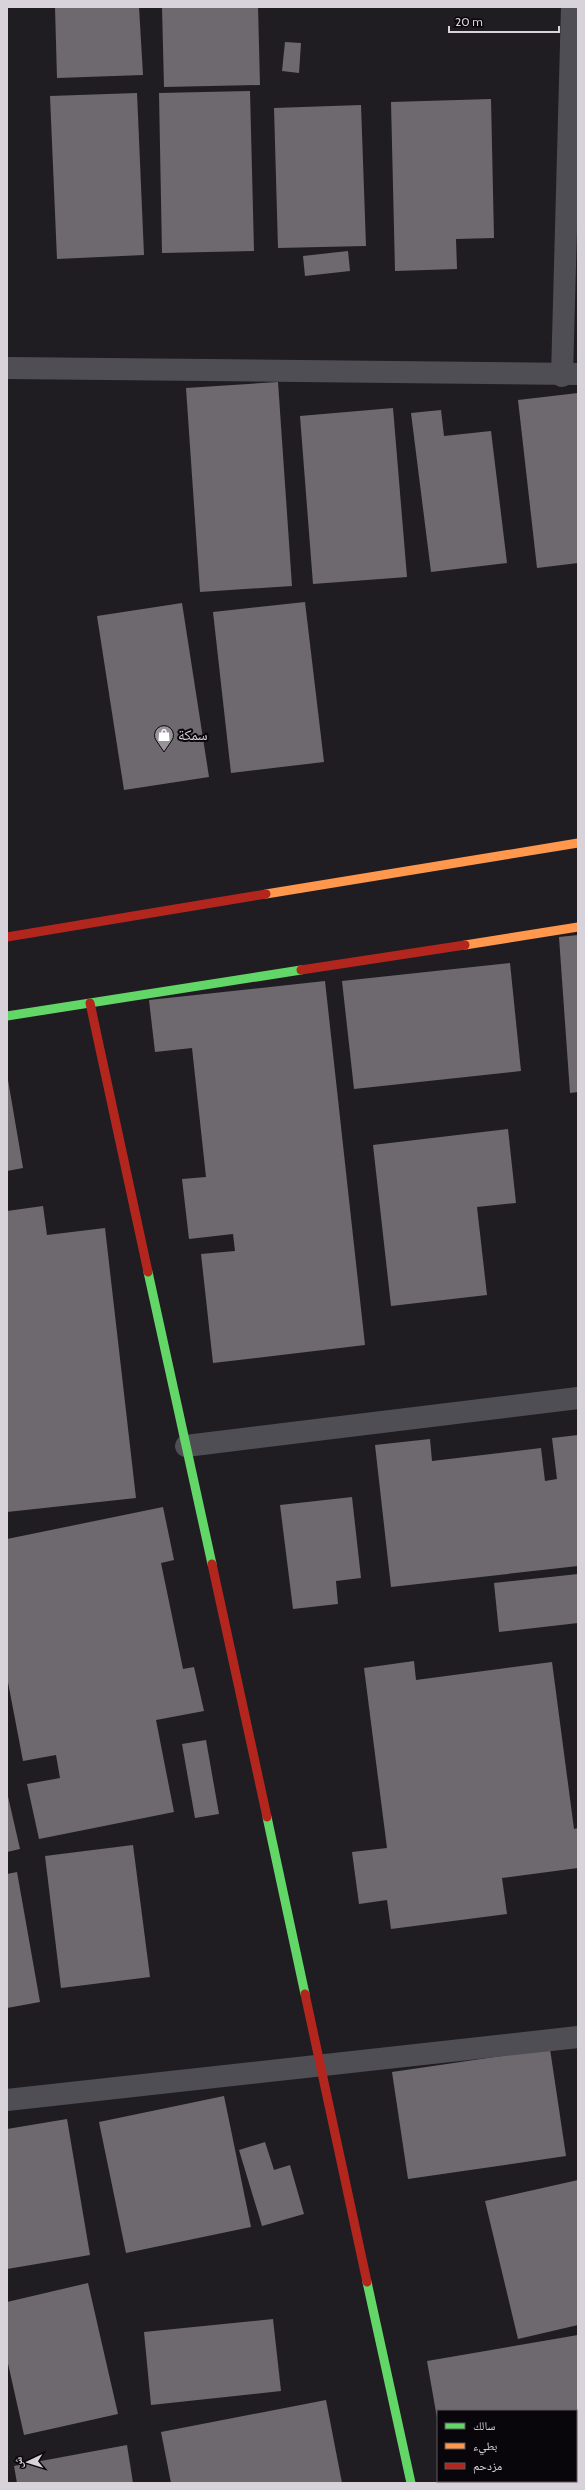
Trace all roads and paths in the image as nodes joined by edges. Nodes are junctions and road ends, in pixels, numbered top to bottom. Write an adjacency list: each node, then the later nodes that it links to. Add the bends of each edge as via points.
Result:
1 (572, 7): 3 (street)
2 (7, 368): 3 (street)
3 (570, 375)
4 (578, 843): 6 (street)
5 (578, 927): 7 (street)
6 (7, 936)
7 (90, 1003): 8 (street); 10 (street)
8 (7, 1016)
9 (578, 1398): 10 (street)
10 (186, 1446): 12 (street)
11 (578, 2037): 12 (street)
12 (320, 2066): 13 (street); 14 (street)
13 (7, 2100)
14 (411, 2483)

